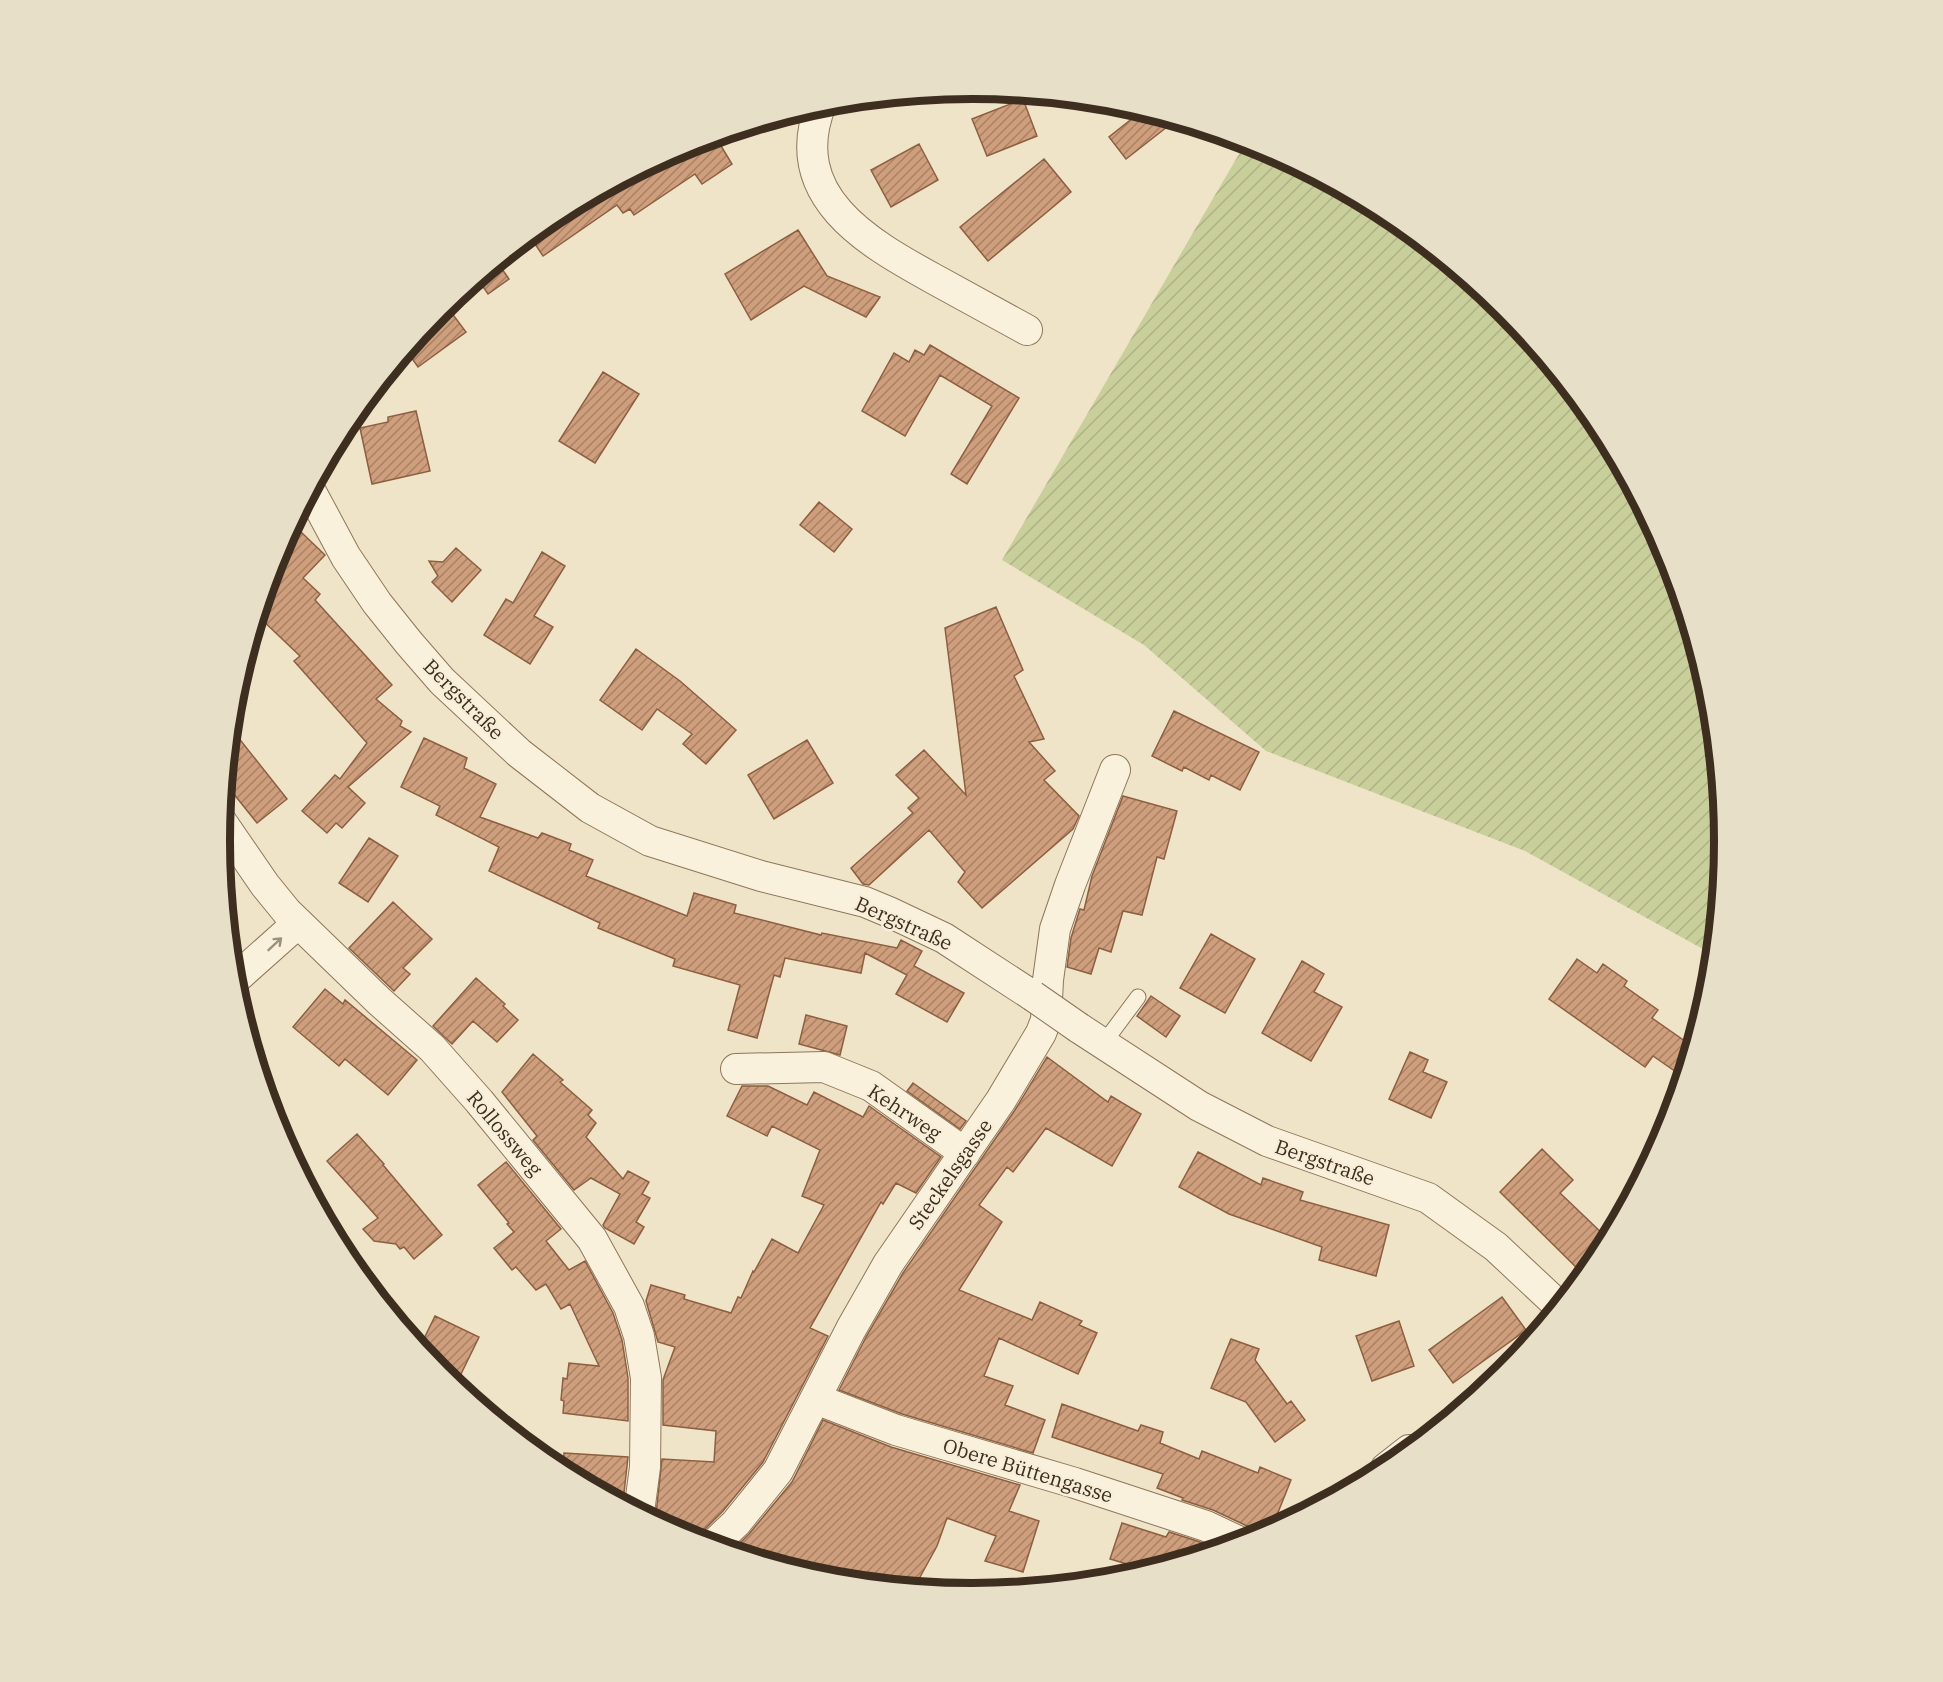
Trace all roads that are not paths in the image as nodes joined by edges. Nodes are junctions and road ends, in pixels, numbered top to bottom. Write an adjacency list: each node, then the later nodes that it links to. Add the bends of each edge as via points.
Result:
1 (818, 115): 2 (street, via 813,131 813,161 822,189 844,219 894,257)
2 (1027, 330)
3 (314, 498): 9 (street, Bergstraße, bridge, via 346,557 377,603 442,681 519,753 590,808 650,842 889,912 944,938)
4 (1115, 771): 11 (street, Steckelsgasse, via 1055,929 1046,1020 1041,1033)
5 (230, 834): 6 (street, Rollossweg, via 278,902)
6 (298, 922): 7 (street, one-way to 6); 14 (street, Rollossweg, via 432,1048 479,1101 592,1239 619,1285 639,1336 646,1378 646,1445)
7 (242, 973)
8 (1138, 997): 9 (lane)
9 (1091, 1036): 12 (street, Bergstraße, via 1199,1106 1267,1142 1428,1198 1496,1247)
10 (736, 1069): 11 (street, Kehrweg, via 824,1067 871,1086)
11 (964, 1153): 13 (street, Steckelsgasse, via 888,1264)
12 (1553, 1301)
13 (816, 1399): 15 (street, Obere Büttengasse, via 896,1430 1063,1480); 16 (street, Steckelsgasse, via 778,1471)
14 (640, 1504)
15 (1229, 1537)
16 (719, 1539)

